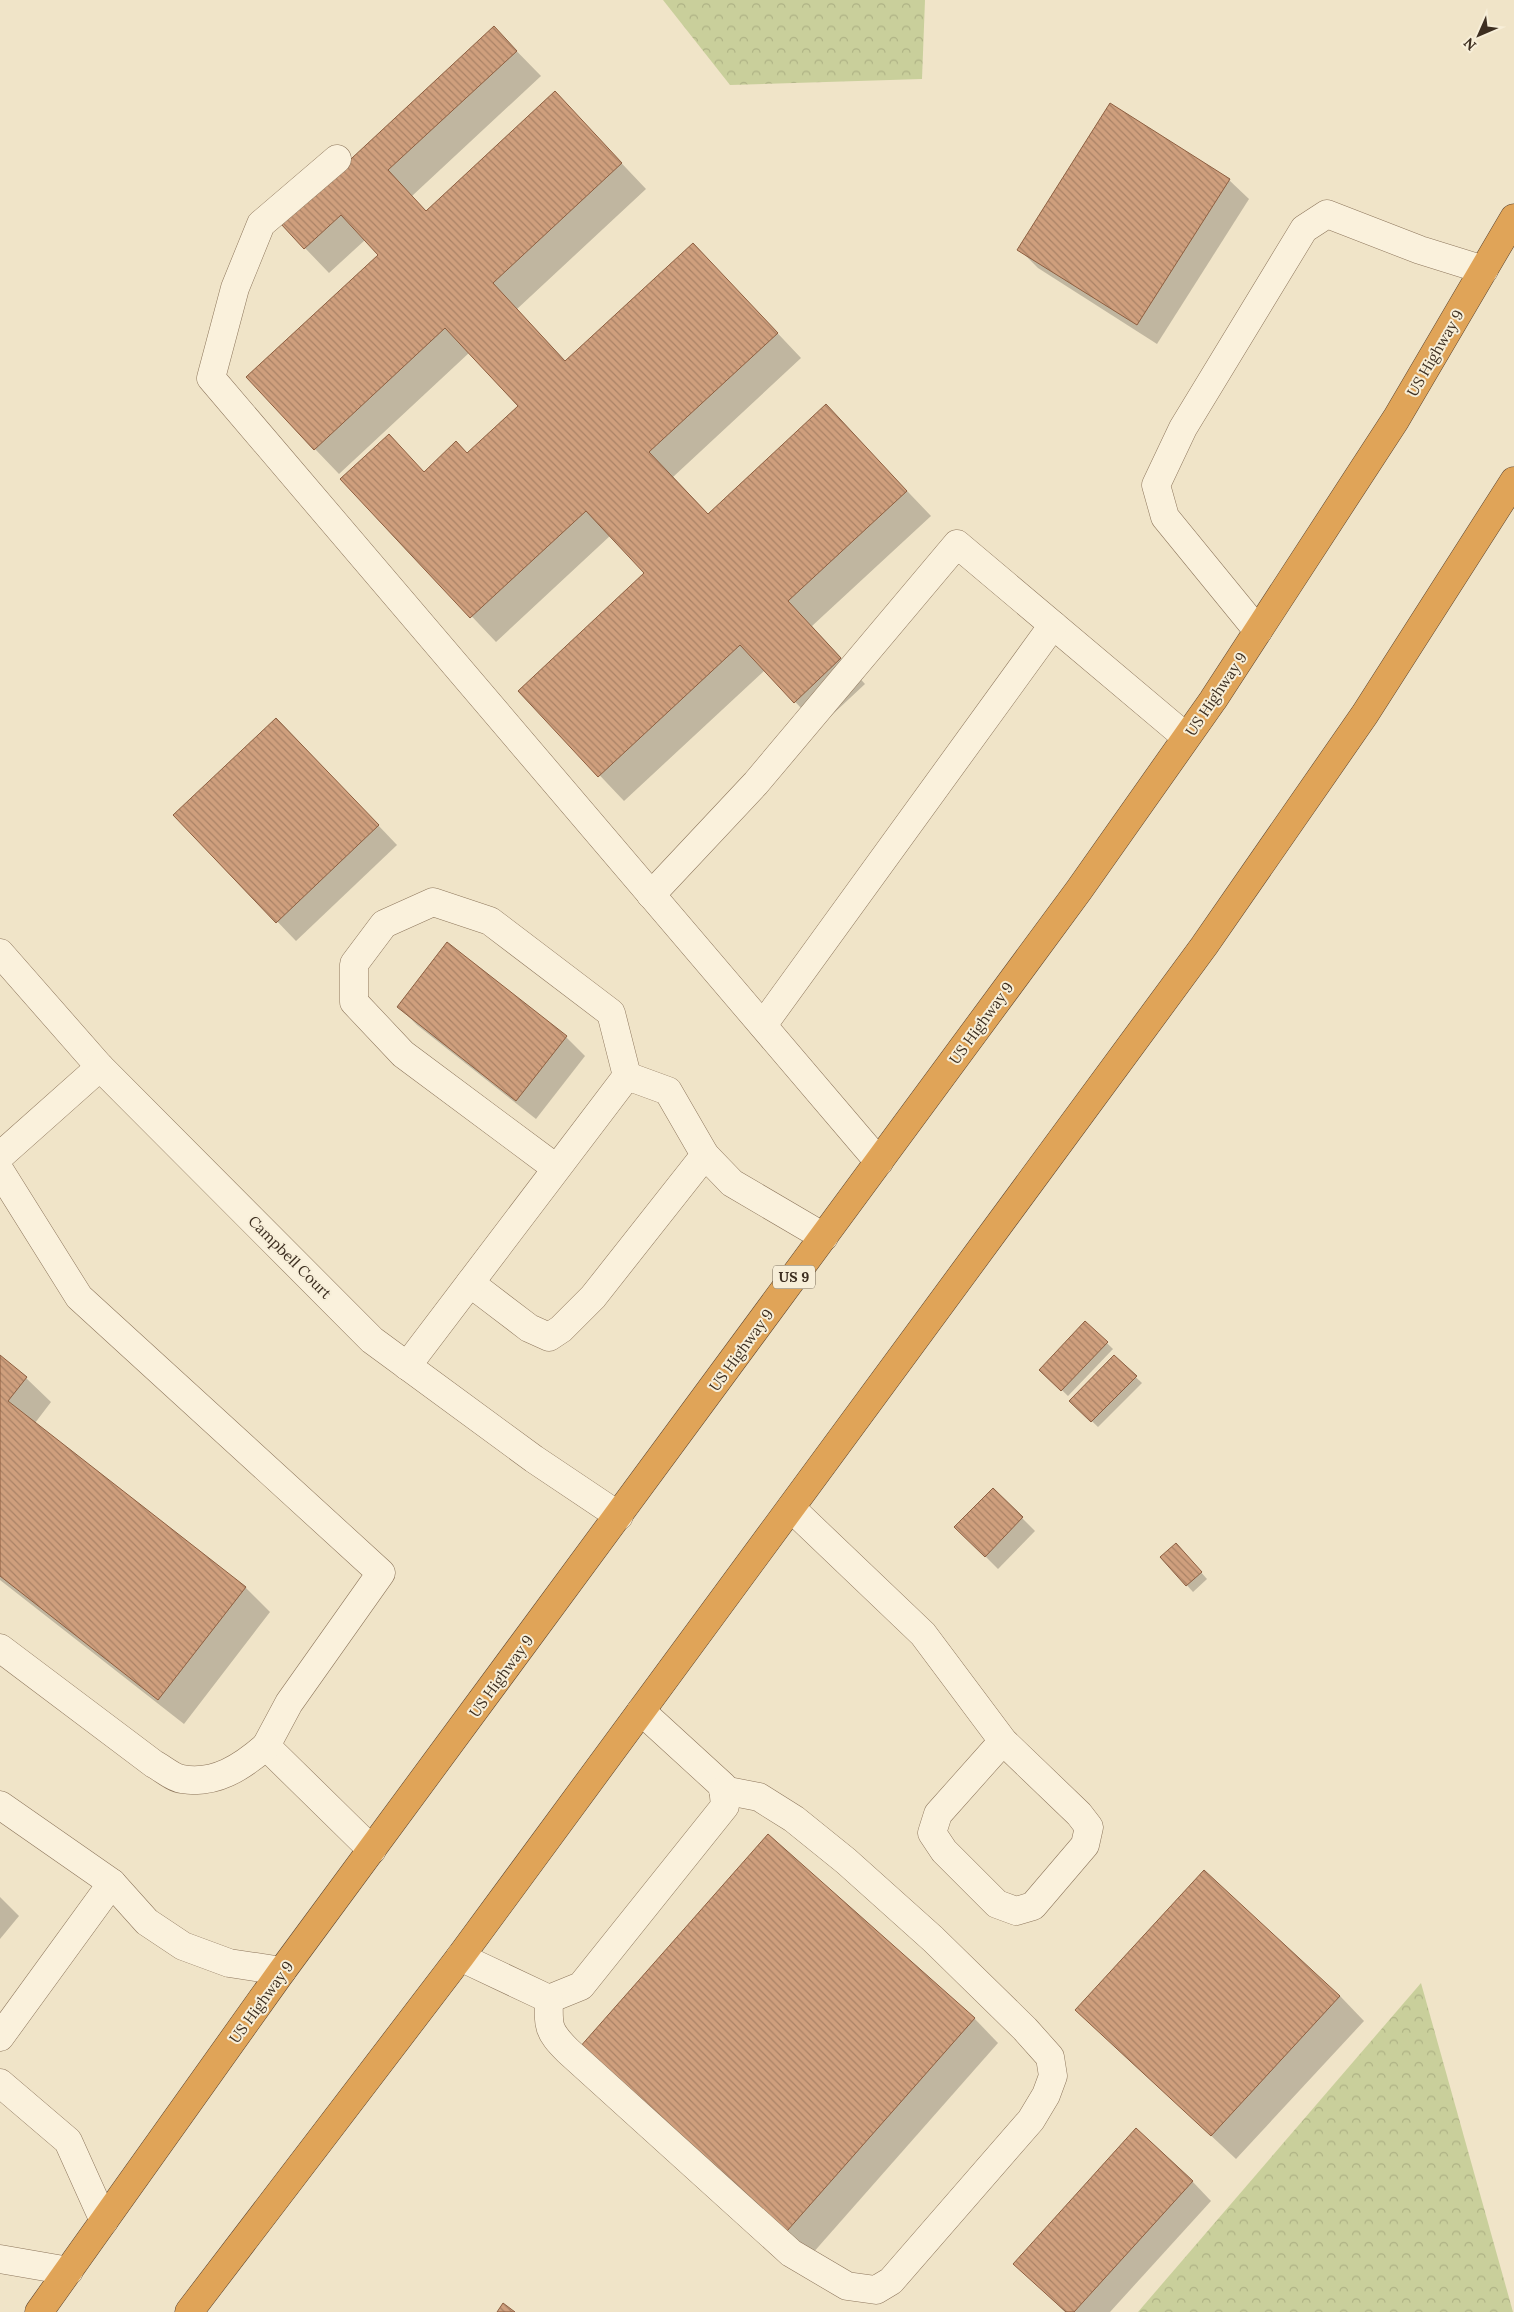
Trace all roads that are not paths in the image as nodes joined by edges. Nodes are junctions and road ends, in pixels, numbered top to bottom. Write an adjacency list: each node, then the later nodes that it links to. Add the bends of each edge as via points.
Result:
1 (337, 159): 8 (street, via 261,224 235,288 211,378)
2 (1514, 218): 3 (highway, US Highway 9 / US 9)
3 (1484, 270): 6 (highway, US Highway 9 / US 9, via 1396,419); 6 (street, via 1420,250 1327,214 1304,229 1183,428 1156,485 1165,517)
4 (1514, 481): 21 (highway, via 1365,714 1204,946)
5 (1053, 625): 7 (street); 8 (street, via 957,544 756,783); 10 (street)
6 (1258, 631): 7 (highway, US Highway 9 / US 9)
7 (1186, 737): 15 (highway, US Highway 9 / US 9, via 1079,890)
8 (651, 895): 10 (street)
9 (0, 954): 11 (street, Campbell Court)
10 (763, 1025): 15 (street)
11 (100, 1068): 14 (street); 20 (street, Campbell Court, via 372,1340)
12 (627, 1076): 13 (street, via 668,1091); 16 (street); 16 (street, via 611,1013 490,921 433,902 384,924 354,964 354,1002 403,1054)
13 (705, 1154): 18 (street, via 732,1183); 19 (street, via 593,1296 549,1337 529,1328)
14 (0, 1156)
15 (879, 1162): 18 (highway, US Highway 9 / US 9)
16 (556, 1168): 19 (street)
17 (0, 1170): 26 (street, via 79,1297 381,1574 289,1703)
18 (824, 1237): 22 (highway, US Highway 9 / US 9)
19 (470, 1282): 20 (street)
20 (407, 1366): 22 (street, Campbell Court, via 534,1459)
21 (791, 1508): 24 (highway); 25 (street, via 924,1634)
22 (619, 1516): 29 (highway, US Highway 9 / US 9)
23 (0, 1648): 26 (street, via 154,1764 180,1779 215,1778 244,1766)
24 (641, 1711): 27 (street, via 723,1786); 31 (highway)
25 (1003, 1741): 25 (street, via 1079,1814 1089,1828 1085,1846 1033,1906 1016,1911 997,1904 944,1851 932,1833 938,1814)
26 (266, 1746): 29 (street)
27 (723, 1790): 33 (street, via 725,1806 580,1986); 33 (street, via 760,1797 794,1819 933,1939 1025,2029 1050,2057 1053,2076 1031,2120 891,2281 876,2290 847,2286 791,2253 552,2036)
28 (0, 1805): 30 (street)
29 (372, 1850): 32 (highway, US Highway 9 / US 9)
30 (112, 1883): 32 (street, via 147,1922 183,1946 229,1962); 34 (street)
31 (460, 1957): 33 (street); 40 (highway)
32 (282, 1971): 36 (highway, US Highway 9 / US 9)
33 (548, 1999)
34 (0, 2037)
35 (0, 2083): 36 (street, via 68,2141)
36 (104, 2221): 38 (highway, US Highway 9 / US 9)
37 (0, 2259): 38 (street)
38 (69, 2271): 39 (highway, US Highway 9 / US 9)
39 (39, 2312)
40 (189, 2312)

